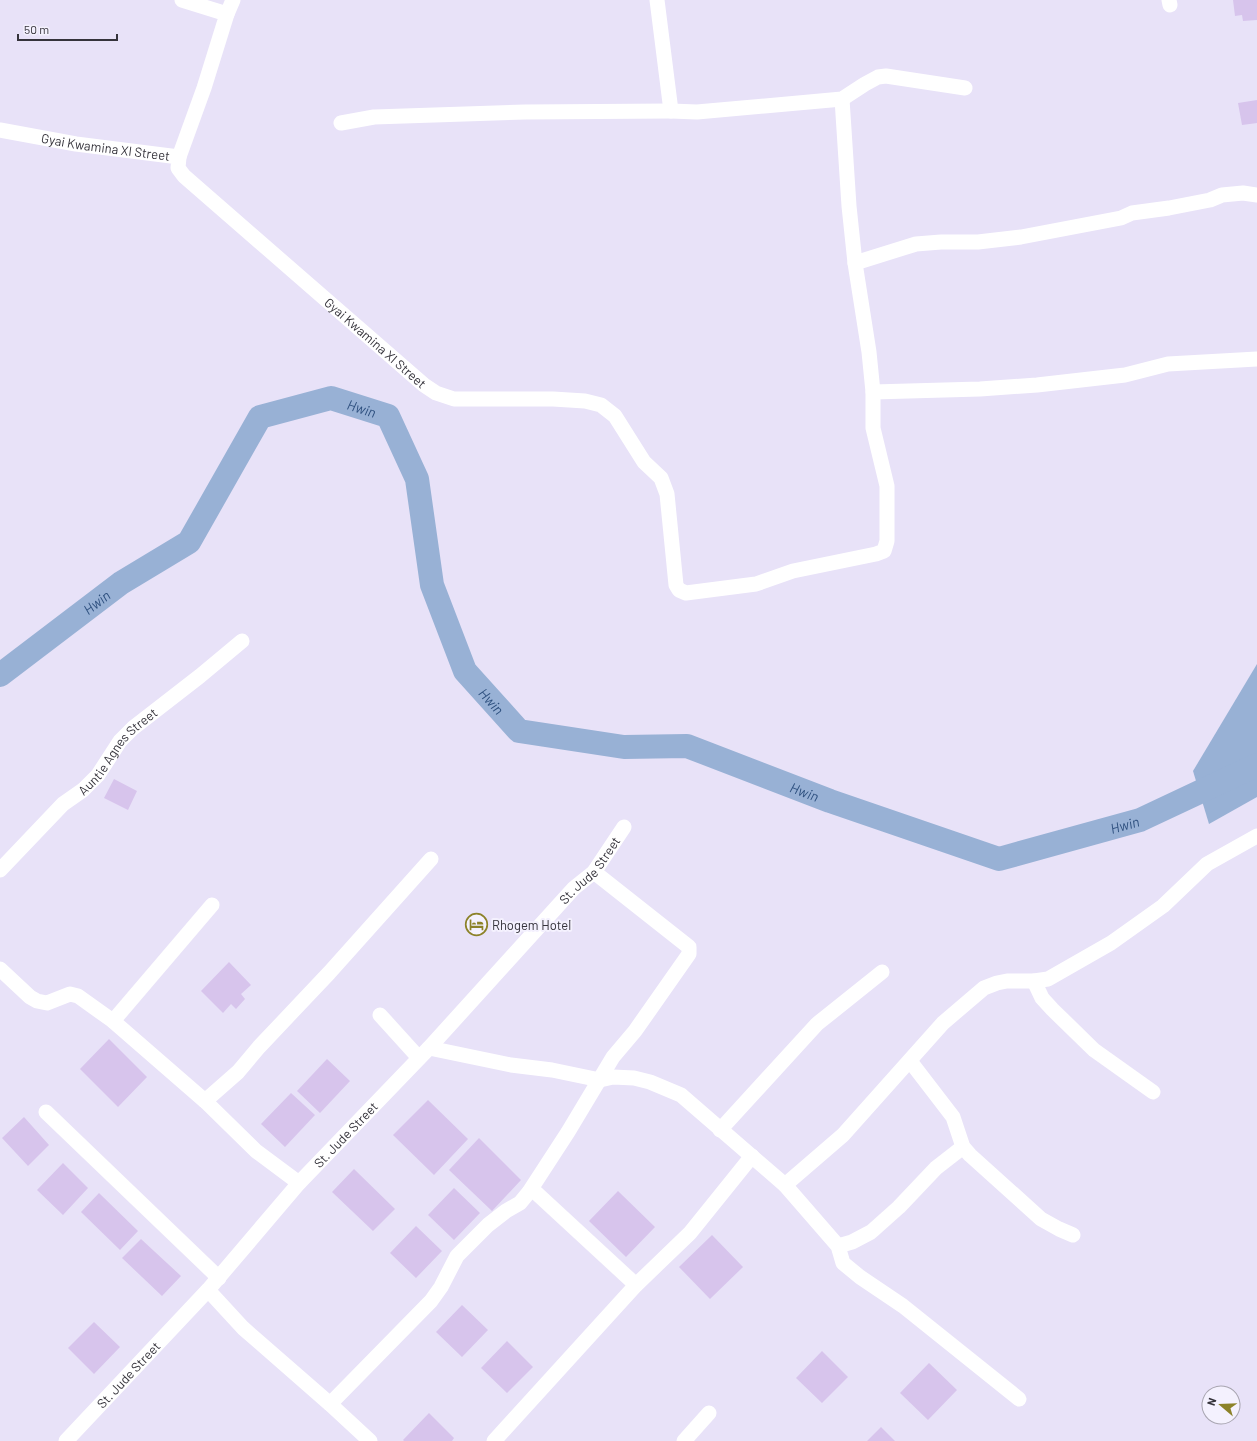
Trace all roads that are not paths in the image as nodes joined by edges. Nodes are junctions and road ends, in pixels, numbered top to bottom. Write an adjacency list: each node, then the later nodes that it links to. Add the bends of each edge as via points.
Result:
1 (182, 0): 4 (street)
2 (233, 0): 4 (street)
3 (657, 0): 7 (street)
4 (227, 14): 10 (street)
5 (965, 88): 6 (street, via 886,76 878,77)
6 (842, 99): 7 (street, via 697,112); 12 (street)
7 (671, 111): 8 (street, via 374,117)
8 (341, 123)
9 (0, 130): 10 (street, Gyai Kwamina XI Street, via 76,144)
10 (179, 157): 14 (street, Gyai Kwamina XI Street, via 178,168 184,176 436,393 454,399 585,401 601,405 615,416 644,462 661,478 667,494 676,585 679,590 686,593 756,584 793,571 884,551 888,541 887,486 874,428)
11 (1257, 195): 12 (street, via 1222,195 1210,200 1132,212 1121,218 1021,237 978,242 916,244)
12 (855, 263): 14 (street)
13 (1257, 359): 14 (street, via 1168,364 1125,375 1036,385)
14 (873, 392)
15 (242, 642): 19 (street, Auntie Agnes Street, via 133,728 120,741 98,775 64,804)
16 (624, 827): 20 (street, St. Jude Street)
17 (1257, 836): 24 (street, via 1206,864 1163,906 1111,943 1048,979)
18 (431, 859): 31 (street, via 238,1072)
19 (0, 870)
20 (594, 872): 27 (street, St. Jude Street, via 574,888); 29 (street, via 689,947 690,951 635,1031 613,1057)
21 (212, 905): 26 (street)
22 (0, 969): 26 (street, via 30,997 38,1001 47,1003 70,994 78,996)
23 (882, 972): 33 (street, via 817,1024)
24 (1034, 981): 28 (street, via 1002,982 984,988 943,1023); 30 (street, via 1042,998 1094,1050)
25 (380, 1015): 27 (street)
26 (113, 1021): 31 (street)
27 (424, 1053): 29 (street, via 552,1070); 36 (street, St. Jude Street)
28 (910, 1061): 34 (street, via 953,1117); 37 (street, via 843,1135)
29 (600, 1080): 33 (street, via 613,1076 634,1078 666,1088 681,1095); 38 (street)
30 (1153, 1092)
31 (205, 1101): 36 (street, via 256,1151)
32 (46, 1112): 41 (street)
33 (720, 1130): 35 (street)
34 (963, 1147): 39 (street, via 1032,1213); 40 (street, via 936,1168 871,1232)
35 (752, 1156): 37 (street); 42 (street, via 690,1233)
36 (299, 1182): 41 (street, St. Jude Street)
37 (785, 1185): 40 (street)
38 (532, 1189): 42 (street); 45 (street, via 520,1203 488,1225 467,1245 457,1256 431,1301)
39 (1073, 1235)
40 (838, 1246): 44 (street, via 843,1263 903,1306)
41 (219, 1278): 43 (street, St. Jude Street)
42 (636, 1285): 49 (street)
43 (208, 1290): 45 (street, via 243,1328); 47 (street, St. Jude Street)
44 (1020, 1399)
45 (330, 1404): 48 (street)
46 (709, 1413): 50 (street)
47 (66, 1441)
48 (370, 1441)
49 (494, 1441)
50 (684, 1441)

